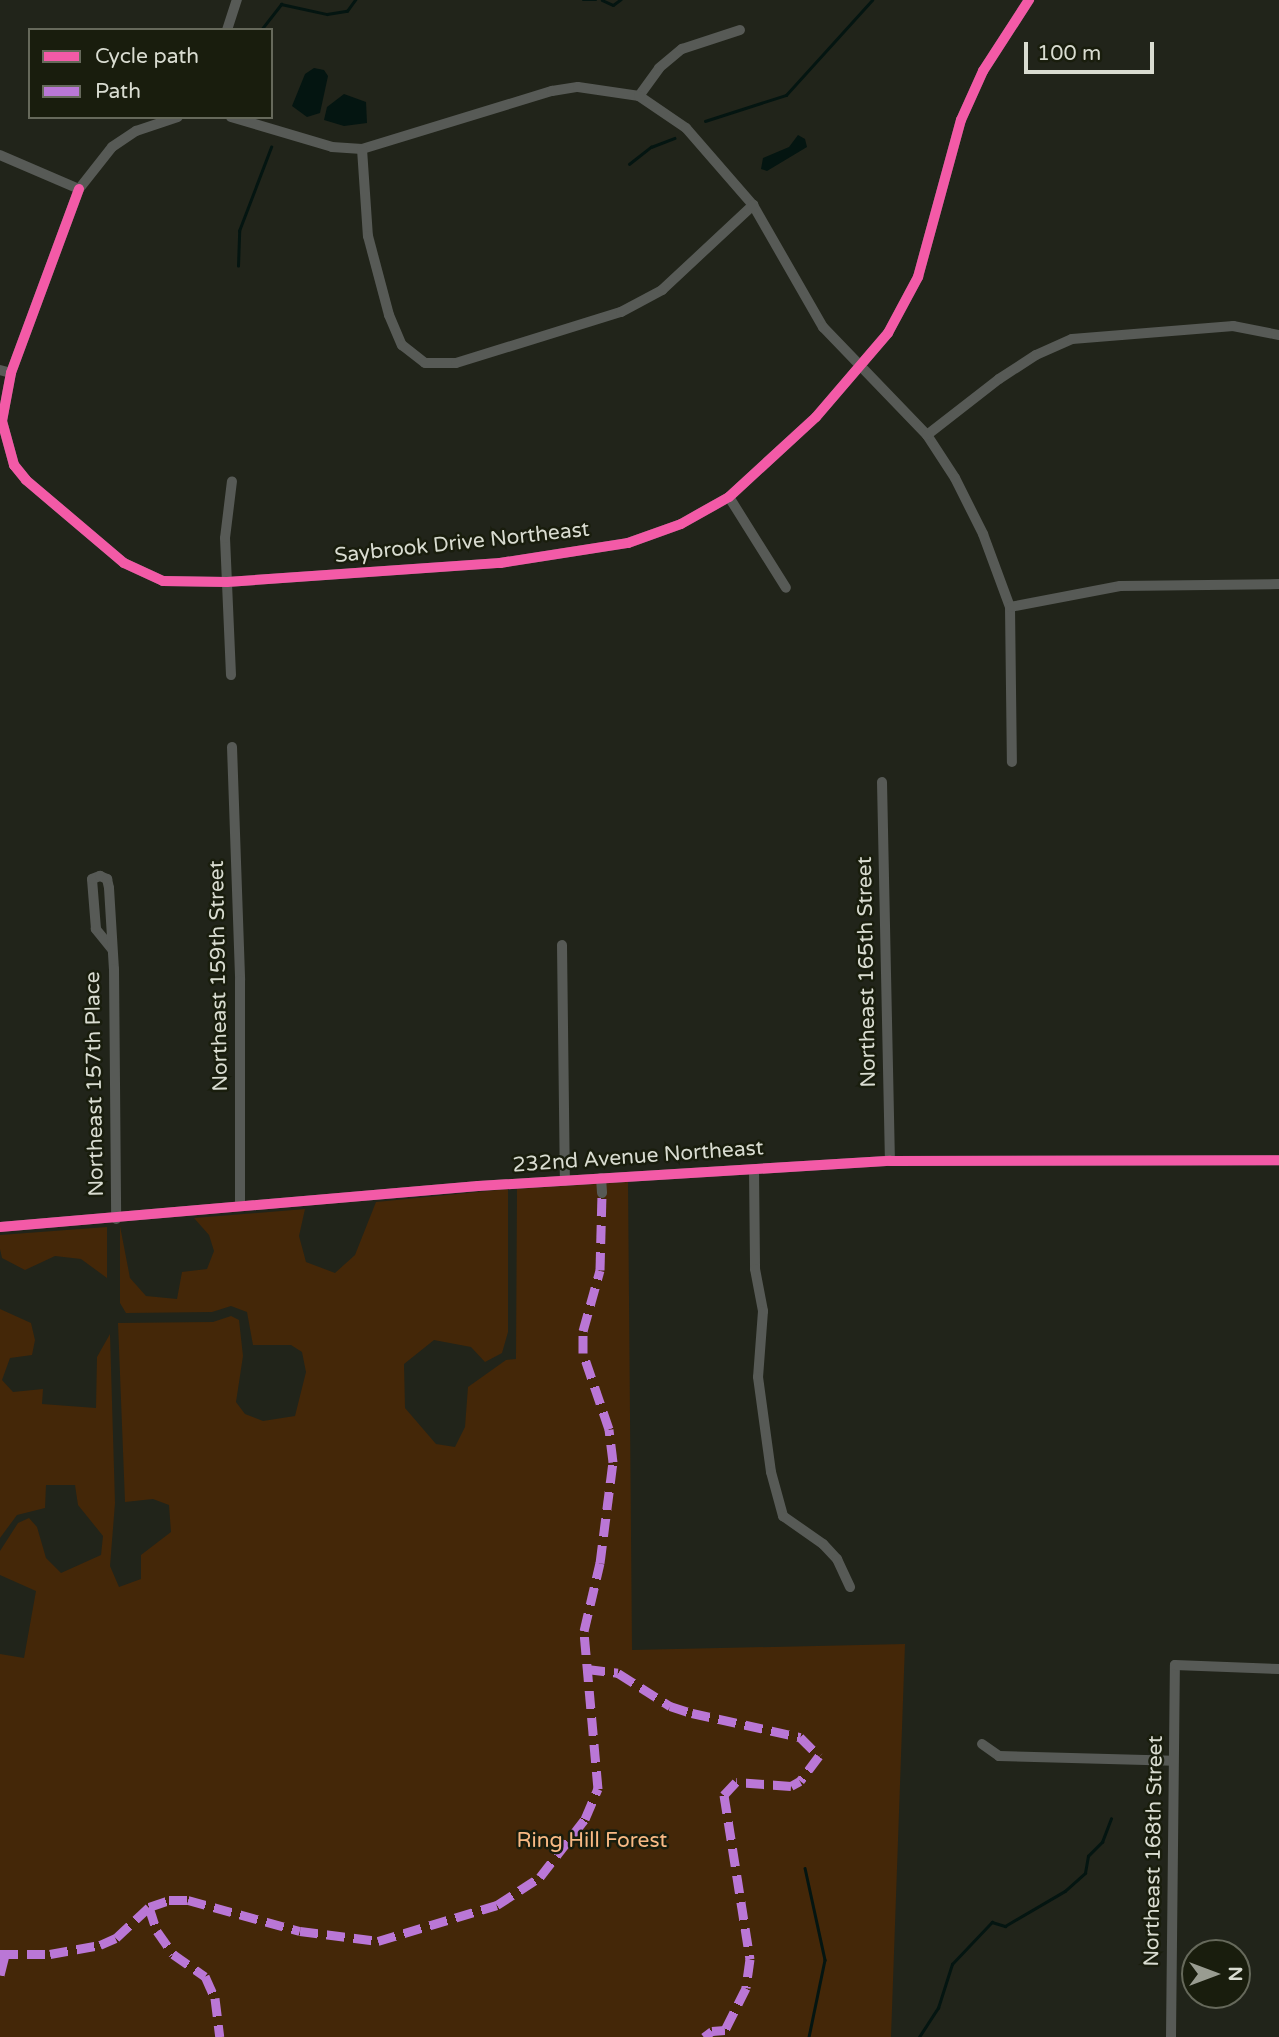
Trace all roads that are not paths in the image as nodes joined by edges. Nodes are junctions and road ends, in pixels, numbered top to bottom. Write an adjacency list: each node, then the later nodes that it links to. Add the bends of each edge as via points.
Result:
1 (237, 0): 3 (street)
2 (1029, 0): 13 (street, Saybrook Drive Northeast, via 984,71 961,120 918,277 888,333)
3 (228, 28)
4 (740, 30): 5 (street, via 682,49 659,68)
5 (639, 96): 8 (street, via 578,87 552,91); 11 (street, via 686,128)
6 (172, 119): 10 (street, via 136,131 112,147)
7 (239, 119): 8 (street, via 332,147)
8 (362, 149): 11 (street, via 368,236 389,315 402,345 425,363 456,363 629,307 662,290)
9 (0, 155): 10 (street)
10 (79, 189): 15 (street)
11 (753, 205): 13 (street, via 823,327)
12 (1279, 335): 16 (street, via 1233,326 1072,339 1036,355)
13 (861, 367): 16 (street); 18 (street, Saybrook Drive Northeast, via 789,444)
14 (0, 370): 15 (street)
15 (11, 373): 19 (street, Saybrook Drive Northeast, via 2,421 14,465 131,567 163,581)
16 (927, 435): 22 (street, via 984,534)
17 (232, 481): 19 (street, via 225,538)
18 (729, 497): 19 (street, Saybrook Drive Northeast, via 681,524 628,543 564,556); 21 (street)
19 (227, 582): 23 (street)
20 (1279, 584): 22 (street, via 1120,586)
21 (786, 588)
22 (1010, 607): 25 (street)
23 (231, 676)
24 (232, 747): 35 (street, Northeast 159th Street, via 240,980)
25 (1012, 762)
26 (882, 782): 30 (street, Northeast 165th Street)
27 (562, 946): 33 (street)
28 (113, 949): 28 (street, Northeast 157th Place, via 107,879 100,876 92,879 96,929); 36 (street, Northeast 157th Place)
29 (1279, 1160): 30 (street, 232nd Avenue Northeast)
30 (890, 1161): 31 (street, 232nd Avenue Northeast)
31 (754, 1169): 32 (street, 232nd Avenue Northeast); 38 (street, via 755,1269 763,1311 758,1377 771,1472 783,1516 823,1544)
32 (601, 1178): 33 (street, 232nd Avenue Northeast); 34 (street)
33 (565, 1181): 35 (street, 232nd Avenue Northeast)
34 (602, 1193)
35 (240, 1206): 36 (street, 232nd Avenue Northeast)
36 (116, 1219): 37 (street, 232nd Avenue Northeast)
37 (0, 1227)
38 (850, 1587)
39 (1279, 1669): 41 (street, Northeast 168th Street, via 1175,1665)
40 (982, 1744): 41 (street, via 999,1756)
41 (1173, 1760): 42 (street, Northeast 168th Street)
42 (1171, 2037)

